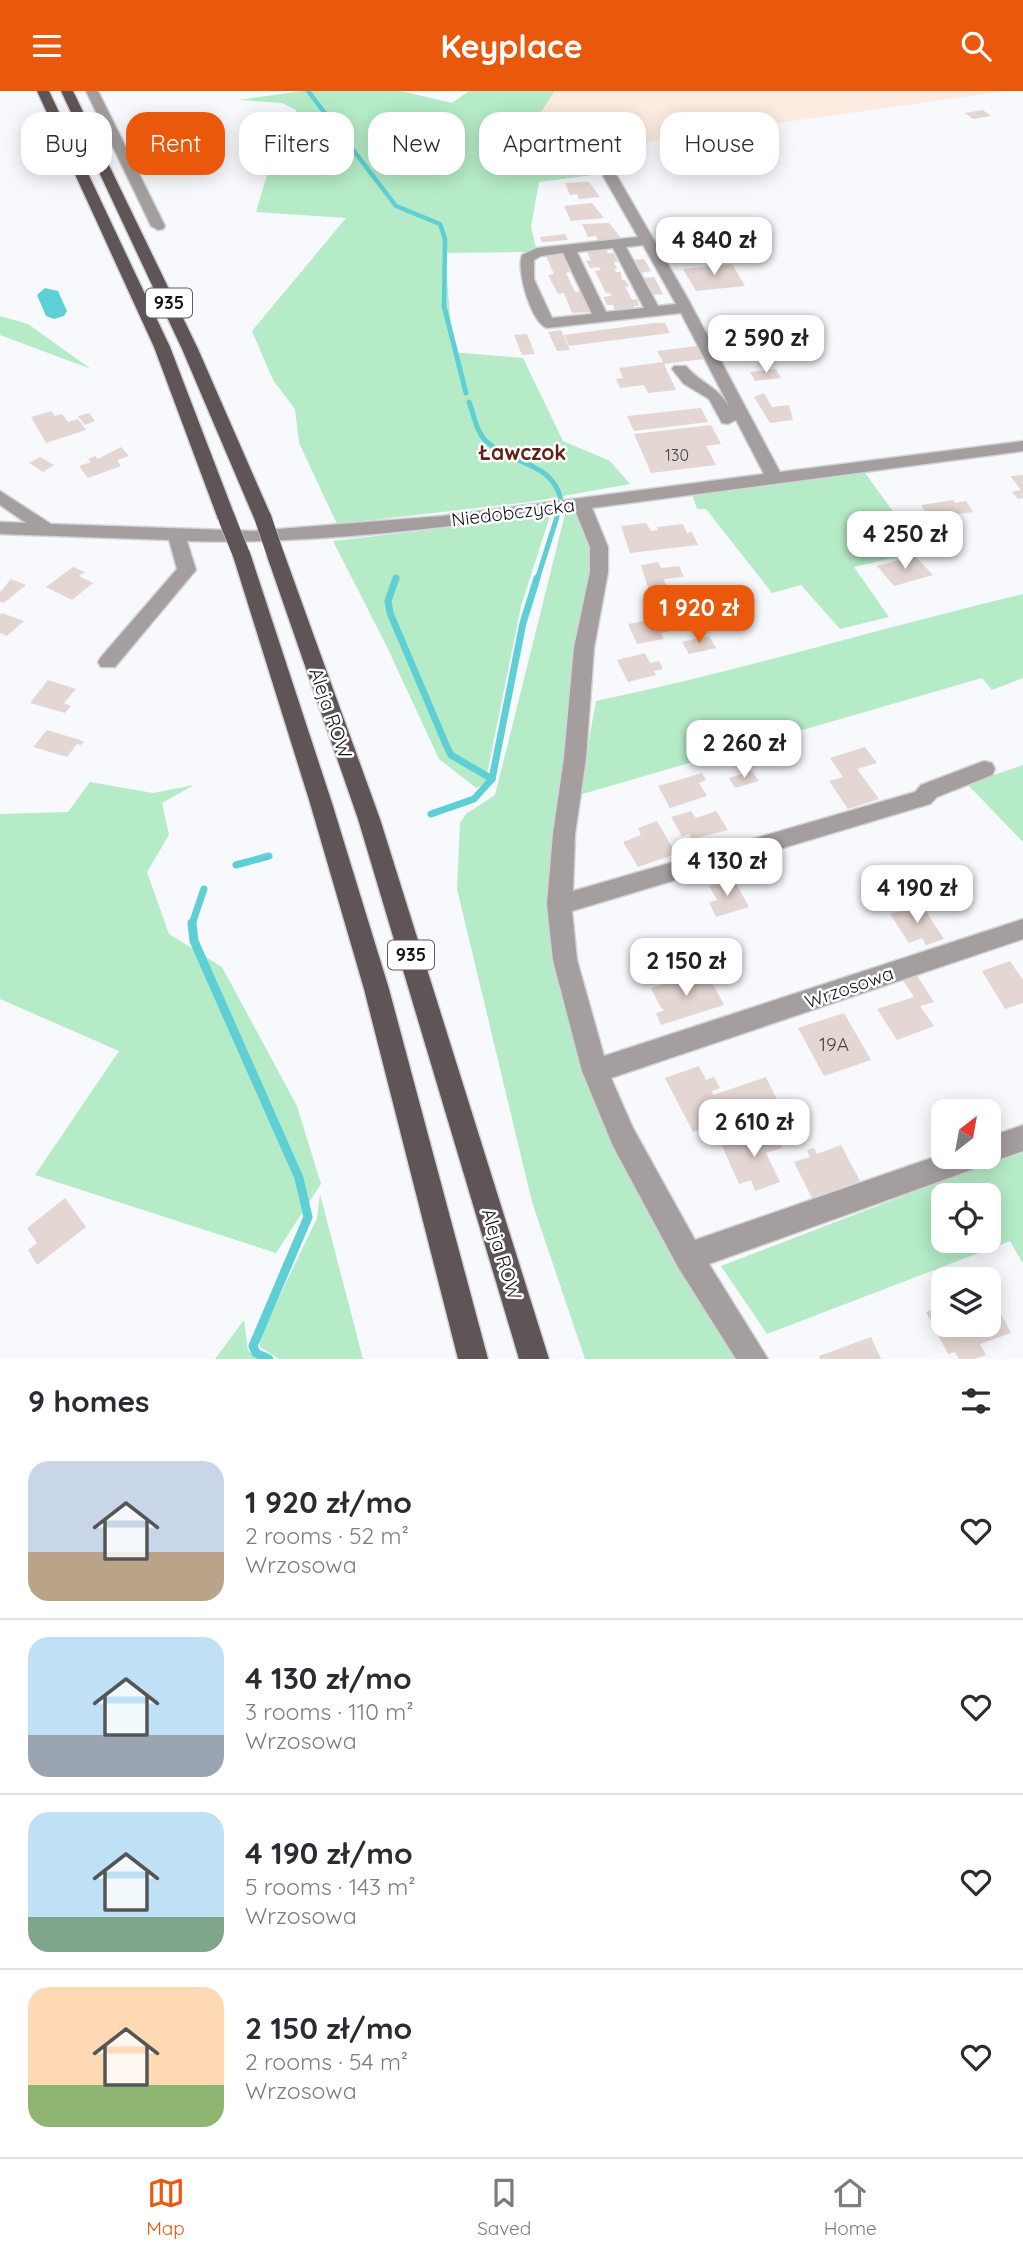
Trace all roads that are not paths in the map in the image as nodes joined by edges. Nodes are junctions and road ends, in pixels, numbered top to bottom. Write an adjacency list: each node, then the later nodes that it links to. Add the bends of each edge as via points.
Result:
1 (43, 91): 29 (main road, Aleja ROW / 935, bridge, via 162,347 242,556 358,925)
2 (67, 91): 30 (main road, Aleja ROW / 935, bridge, via 190,349 263,518 373,832)
3 (92, 91): 5 (street)
4 (610, 176): 6 (street)
5 (158, 226)
6 (647, 240): 7 (street); 9 (street)
7 (617, 243): 8 (street); 10 (street)
8 (568, 248): 11 (street); 11 (street, via 527,258 527,279 547,323)
9 (684, 308): 10 (street); 14 (street)
10 (653, 311): 11 (street)
11 (601, 317)
12 (680, 369): 14 (street, via 715,396 751,461)
13 (1023, 446): 14 (street, Niedobczycka)
14 (773, 474): 16 (street, Niedobczycka)
15 (0, 497): 17 (street)
16 (582, 504): 19 (street, Niedobczycka, via 442,522 267,536); 22 (street, via 599,547 599,572 584,648)
17 (44, 527): 18 (street, Niedobczycka); 19 (street, Niedobczycka)
18 (0, 528)
19 (177, 536): 20 (street, via 187,570)
20 (108, 662)
21 (984, 769): 22 (street, via 922,798)
22 (559, 904): 24 (street, via 565,960)
23 (1023, 929): 24 (street, Wrzosowa)
24 (595, 1071): 28 (street, via 624,1137)
25 (1023, 1138): 26 (street)
26 (1001, 1146)
27 (937, 1169): 28 (street)
28 (688, 1257): 31 (street)
29 (473, 1359)
30 (534, 1359)
31 (753, 1359)

